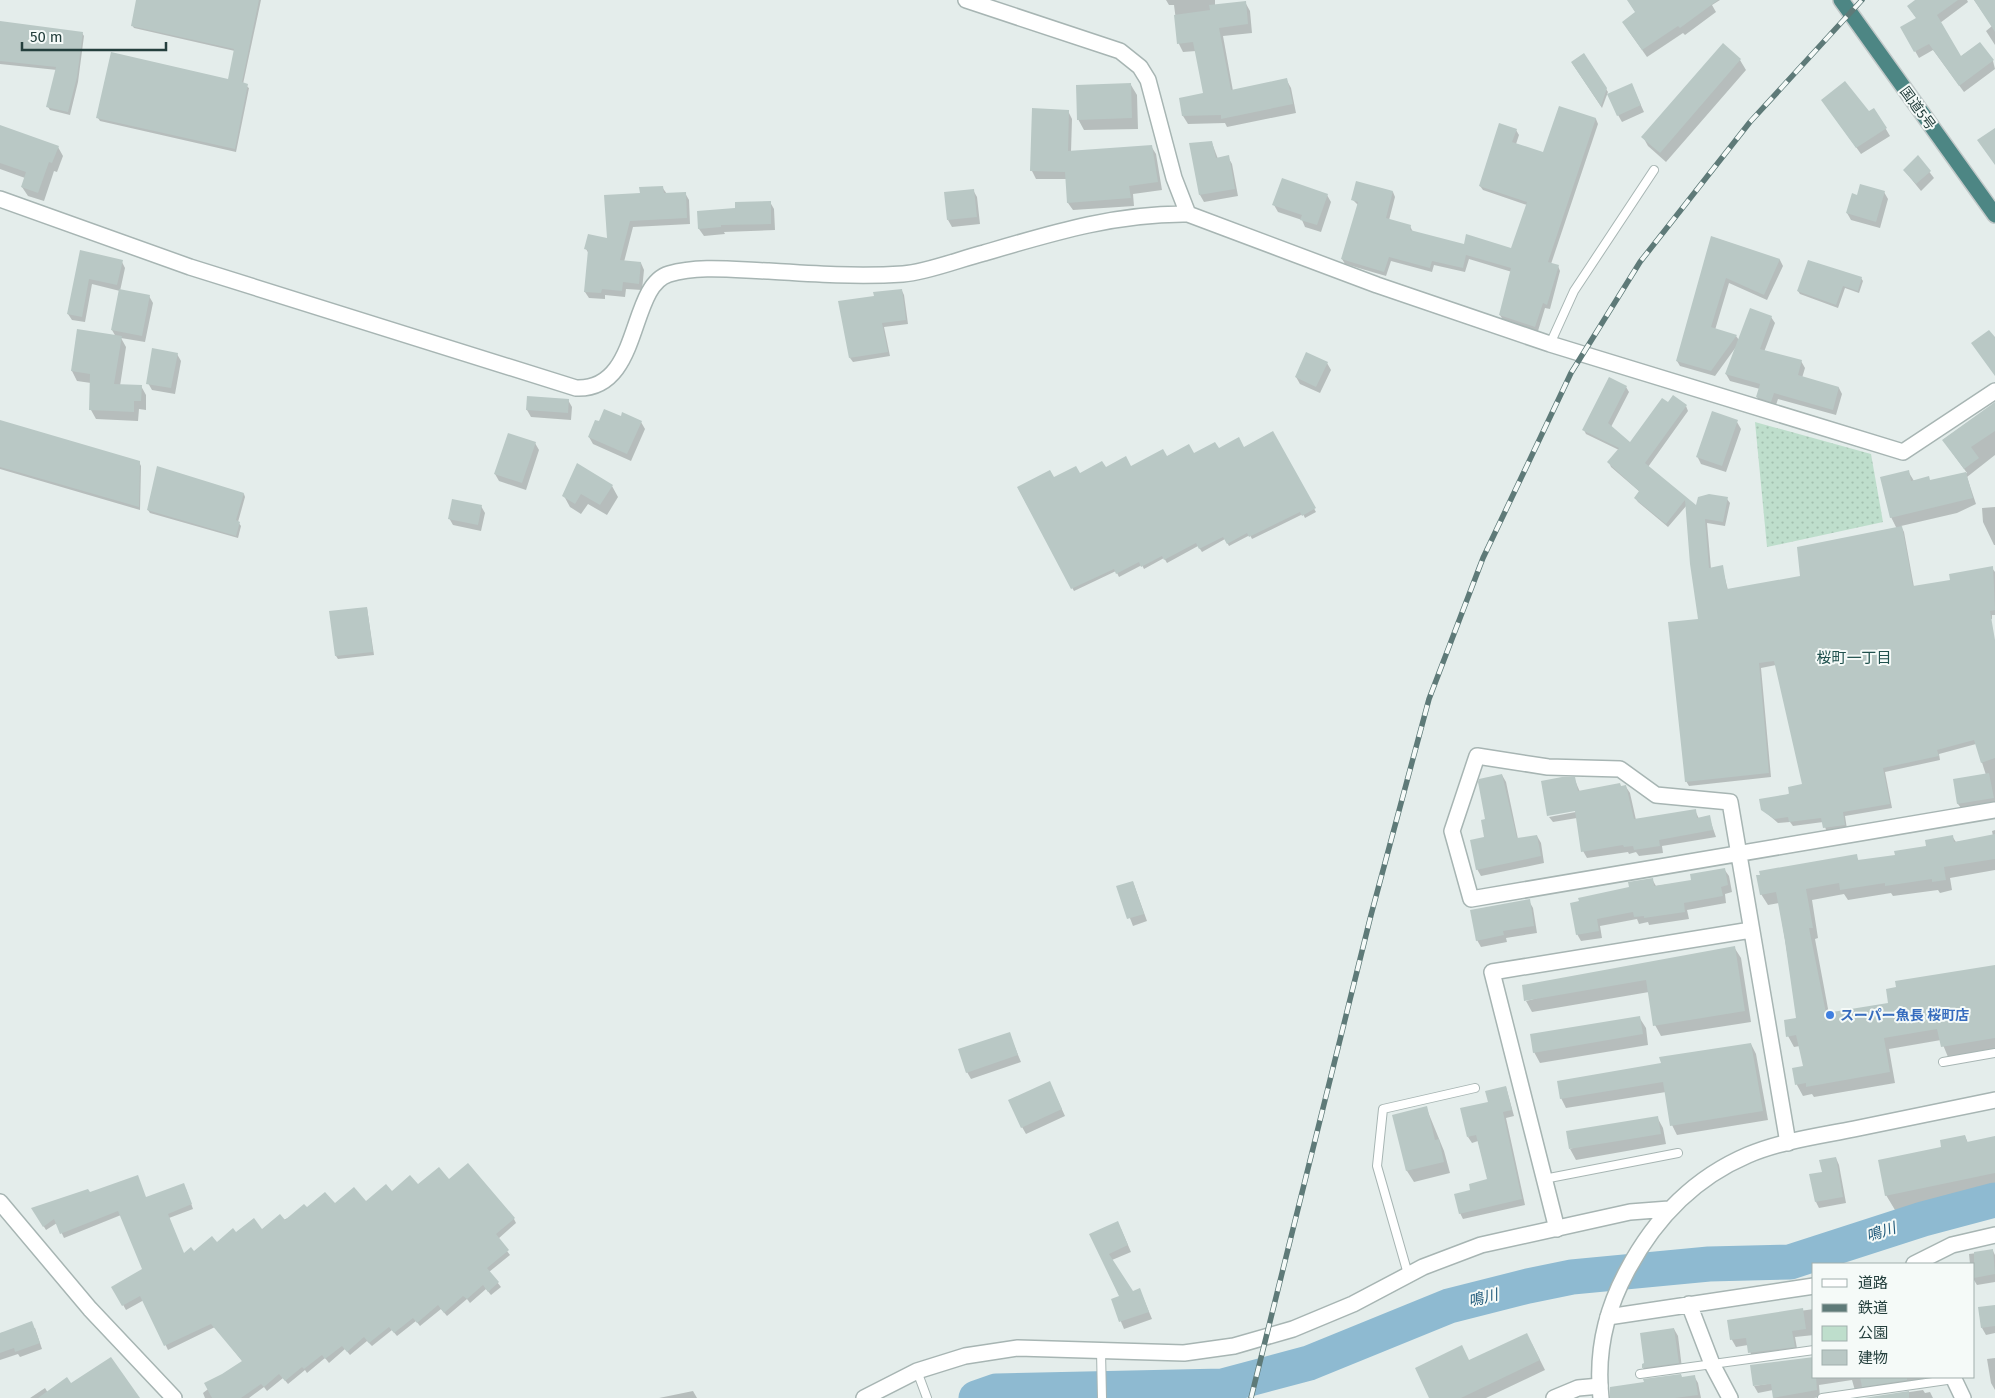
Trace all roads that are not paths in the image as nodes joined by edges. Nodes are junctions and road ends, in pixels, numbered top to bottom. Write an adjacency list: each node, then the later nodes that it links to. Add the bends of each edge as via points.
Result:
1 (966, 0): 5 (street, via 1120,51 1140,67 1152,94 1174,178)
2 (1841, 0): 6 (highway, 国道5号)
3 (1654, 170): 7 (lane, via 1574,291)
4 (0, 199): 5 (street, via 190,267 555,382 587,389 606,381 621,360 648,292 658,279 668,274 728,269 855,276 907,274 1084,224 1134,216)
5 (1188, 214): 7 (street, via 1377,285)
6 (1995, 215)
7 (1550, 344): 8 (street, via 1903,452)
8 (1995, 391)
9 (1995, 810): 10 (street)
10 (1737, 853): 10 (street, via 1472,899 1452,831 1477,756 1548,768 1620,769 1656,795 1730,802); 11 (street)
11 (1751, 930): 16 (street); 18 (street, via 1492,972)
12 (1995, 1053): 13 (lane)
13 (1942, 1062)
14 (1475, 1088): 24 (lane, via 1383,1109 1377,1166)
15 (1995, 1100): 16 (street)
16 (1788, 1142): 20 (street, via 1748,1155 1714,1173)
17 (1678, 1153): 18 (lane)
18 (1544, 1179): 21 (street)
19 (0, 1202): 35 (street, via 90,1309)
20 (1669, 1209): 21 (street, via 1630,1212); 27 (street, via 1640,1246 1614,1294)
21 (1557, 1229): 24 (street, via 1481,1245)
22 (1995, 1235): 23 (street, via 1952,1245)
23 (1916, 1263)
24 (1408, 1274): 29 (street, via 1354,1304 1302,1325 1234,1346 1184,1353)
25 (1812, 1286): 26 (street)
26 (1690, 1304): 27 (street); 30 (street)
27 (1608, 1317): 34 (street, via 1598,1367)
28 (1812, 1350): 30 (lane)
29 (1101, 1352): 31 (street, via 1018,1348 965,1356); 38 (lane)
30 (1712, 1364): 32 (lane); 40 (street)
31 (917, 1371): 36 (street); 37 (lane)
32 (1640, 1374)
33 (1953, 1378): 41 (lane); 42 (street)
34 (1601, 1392): 39 (street, via 1578,1388)
35 (174, 1398)
36 (864, 1398)
37 (927, 1398)
38 (1102, 1398)
39 (1554, 1398)
40 (1730, 1398)
41 (1822, 1398)
42 (1963, 1398)

